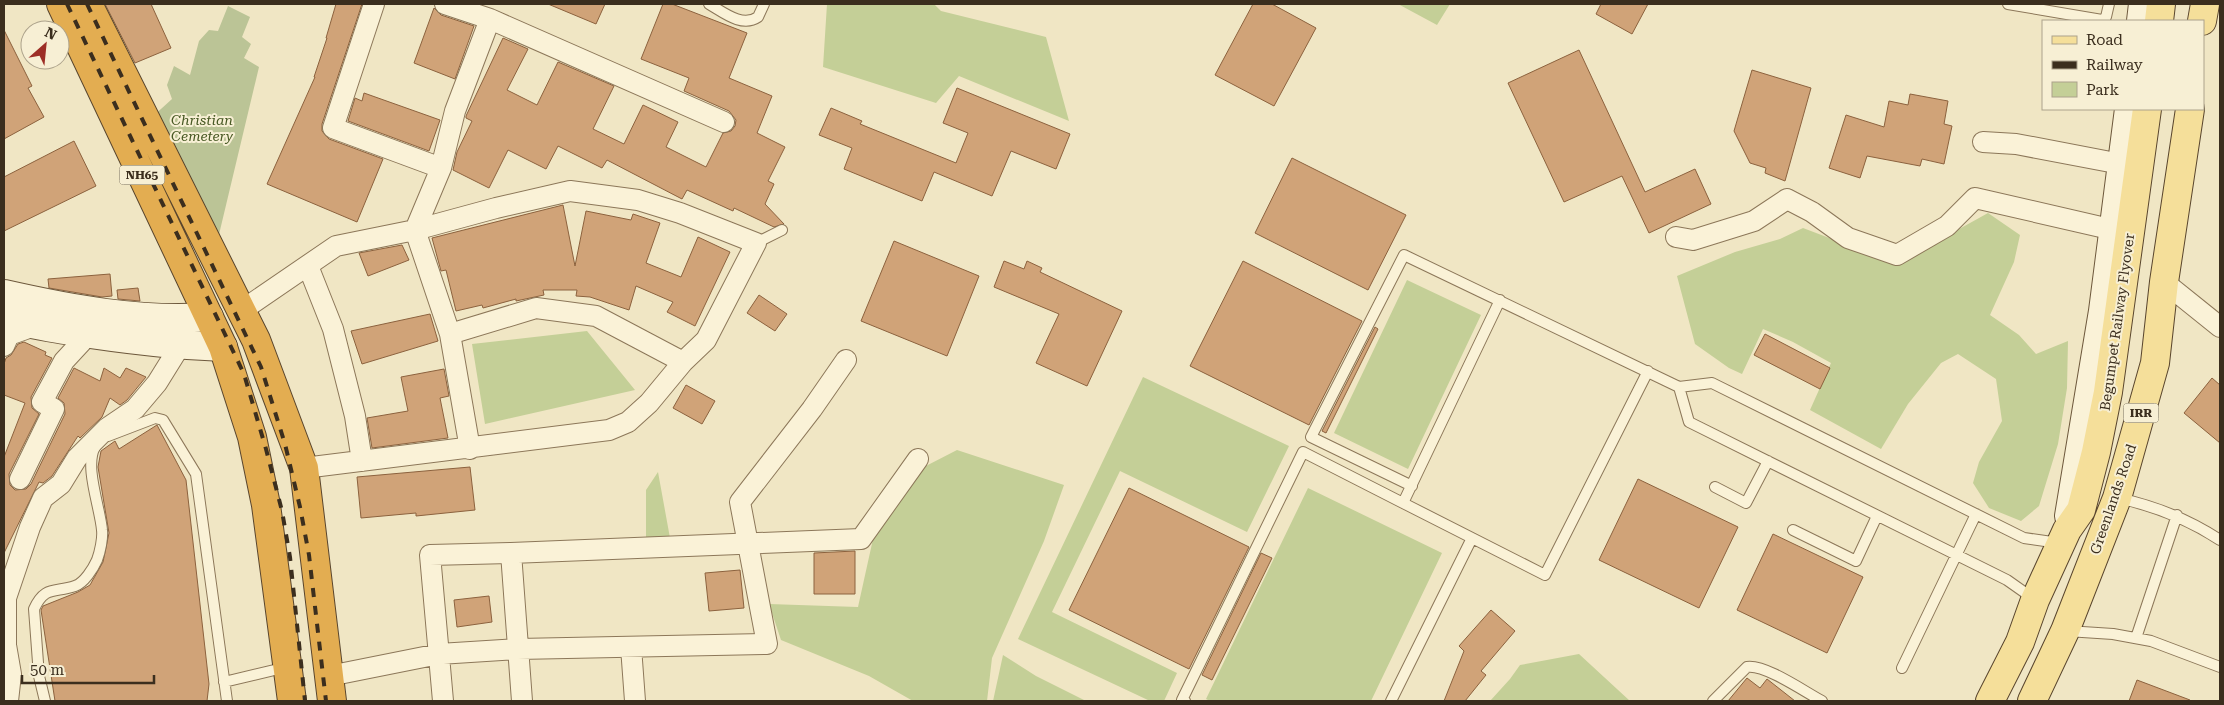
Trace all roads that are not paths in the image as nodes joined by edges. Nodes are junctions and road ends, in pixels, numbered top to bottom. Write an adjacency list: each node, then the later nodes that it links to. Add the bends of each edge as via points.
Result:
1 (61, 4): 34 (highway, NH65)
2 (88, 4): 32 (highway, NH65)
3 (374, 4): 22 (street, via 333,128)
4 (445, 4): 12 (street)
5 (709, 4): 6 (lane, via 748,21 758,17)
6 (764, 4)
7 (2008, 4): 8 (lane, via 2102,20)
8 (2109, 4)
9 (2143, 4): 13 (street)
10 (2161, 4): 14 (main road)
11 (2205, 4): 15 (main road)
12 (490, 19): 19 (street); 22 (street, via 455,111)
13 (2141, 20)
14 (2159, 20)
15 (2202, 20)
16 (2129, 110): 21 (street, IRR)
17 (2147, 110): 60 (main road, Begumpet Railway Flyover / IRR, via 2108,392 2081,510)
18 (2190, 110): 29 (main road, Greenlands Road / IRR)
19 (724, 122)
20 (1983, 142): 21 (street, via 2016,144)
21 (2121, 164): 25 (street, IRR)
22 (441, 168): 23 (street)
23 (415, 230): 27 (street, via 570,191 638,200 680,212); 28 (street, via 336,246); 38 (street)
24 (782, 230): 27 (lane)
25 (2114, 230): 26 (street, via 1975,198 1947,226 1897,255 1848,238 1812,212 1787,199 1754,221 1693,240); 60 (street, IRR)
26 (1676, 237)
27 (756, 243): 43 (street, via 706,340)
28 (308, 266): 32 (street); 48 (street, via 333,329 355,416)
29 (2164, 282): 36 (street); 54 (main road, Greenlands Road / IRR, via 2155,363)
30 (4, 294): 34 (street, via 90,311 182,319)
31 (1500, 300): 44 (lane); 52 (lane); 52 (lane, via 1404,255 1315,428 1311,437)
32 (241, 311): 50 (highway, NH65, via 256,340)
33 (4, 317): 35 (street)
34 (209, 317): 41 (highway, NH65)
35 (38, 325): 37 (street); 39 (street, via 9,335)
36 (2220, 326)
37 (89, 334): 40 (street); 51 (street, via 64,361 42,402 54,409)
38 (450, 334): 43 (street, via 536,308 596,316); 46 (street)
39 (4, 346)
40 (180, 346): 41 (street); 78 (street, via 157,383 135,408 107,428 77,458 61,484 43,498 6,598 6,645 11,674)
41 (223, 347): 72 (highway, NH65, via 252,437 266,505)
42 (846, 360): 63 (street, via 740,502)
43 (683, 362): 46 (street, via 649,403 628,422 609,430)
44 (1648, 371): 45 (lane); 61 (lane, via 1545,575)
45 (1679, 387): 49 (lane, via 1689,422); 56 (lane, via 1712,382)
46 (470, 449): 48 (street)
47 (918, 459): 63 (street, via 861,540)
48 (362, 461): 50 (street)
49 (1768, 461): 53 (lane, via 1746,503); 58 (lane)
50 (304, 468): 76 (highway, NH65)
51 (20, 479)
52 (1412, 486): 55 (lane)
53 (1714, 487)
54 (2117, 498): 57 (lane, via 2148,504); 67 (main road, Greenlands Road / IRR)
55 (1403, 503): 61 (lane); 85 (lane, via 1303,452 1182,700)
56 (1976, 514): 60 (lane, via 2024,538); 65 (lane)
57 (2177, 515): 62 (lane); 68 (lane)
58 (1877, 516): 59 (lane, via 1856,561); 65 (lane)
59 (1793, 530)
60 (2065, 536): 66 (main road, IRR)
61 (1472, 538): 86 (lane)
62 (2220, 540)
63 (748, 545): 64 (street); 69 (street, via 767,644)
64 (511, 553): 70 (street); 71 (street, via 430,555)
65 (1956, 555): 66 (lane, via 2007,580); 74 (lane)
66 (2035, 600): 88 (main road, IRR, via 2020,642)
67 (2065, 631): 68 (lane); 89 (main road, Greenlands Road / IRR)
68 (2136, 638): 73 (lane)
69 (631, 647): 70 (street); 84 (street)
70 (518, 649): 71 (street); 83 (street)
71 (439, 654): 76 (street); 82 (street)
72 (288, 667): 75 (lane); 81 (highway, NH65)
73 (2220, 667)
74 (1902, 668)
75 (224, 682): 79 (lane, via 196,474 169,428 163,420 154,418 106,437 94,447 91,460 102,532 97,560 88,576 76,586 46,593 34,609 39,676); 80 (lane)
76 (330, 688)
77 (1816, 700): 87 (lane, via 1763,669 1751,666)
78 (8, 701)
79 (45, 701)
80 (227, 701)
81 (292, 701)
82 (443, 701)
83 (522, 701)
84 (634, 701)
85 (1185, 701)
86 (1391, 701)
87 (1713, 701)
88 (1990, 701)
89 (2032, 701)

